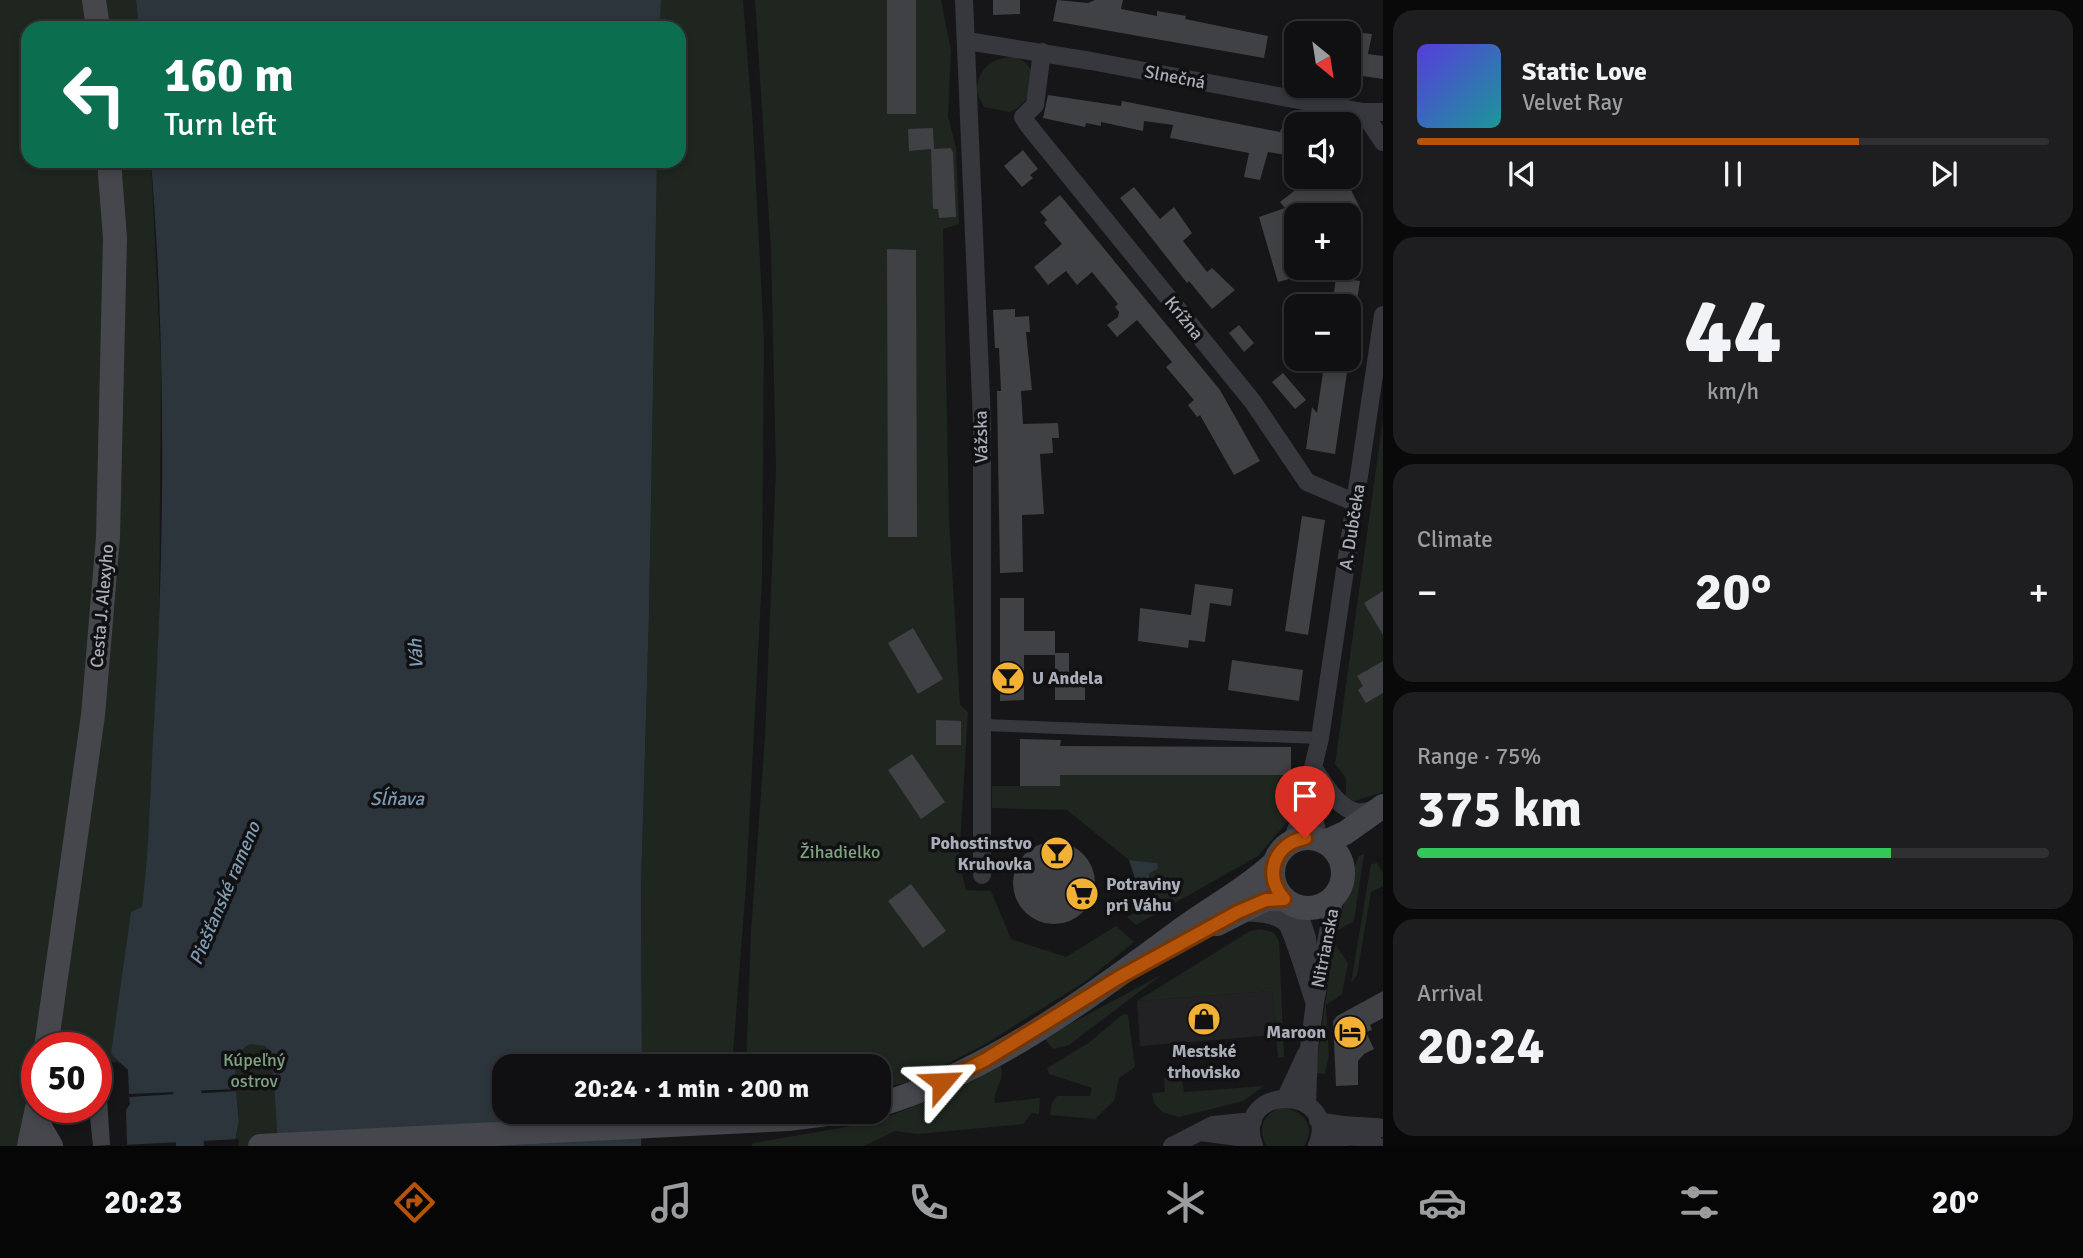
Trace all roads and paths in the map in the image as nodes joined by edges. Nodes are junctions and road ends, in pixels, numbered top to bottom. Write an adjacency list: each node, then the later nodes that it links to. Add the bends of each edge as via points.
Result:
1 (93, 0): 3 (main road)
2 (964, 0): 4 (street, Vážska)
3 (97, 21)
4 (967, 41): 5 (street, Slnečná); 12 (street, Vážska, via 982,422)
5 (1042, 52): 6 (street, Slnečná); 11 (street, Krížna, via 1035,105 1023,117 1253,402 1307,482)
6 (1363, 112): 7 (street, Slnečná); 8 (street)
7 (1383, 112)
8 (1383, 142)
9 (110, 168): 26 (main road, Cesta J. Alexyho, via 116,238 108,537 93,715)
10 (1383, 315): 11 (street, A. Dubčeka)
11 (1356, 503): 13 (street, A. Dubčeka)
12 (983, 725): 13 (street); 20 (street, Vážska)
13 (1320, 738): 14 (street, A. Dubčeka)
14 (1314, 769): 15 (street, via 1345,806 1356,812); 16 (street, A. Dubčeka, via 1313,814); 17 (street, A. Dubčeka)
15 (1380, 813): 16 (main road); 19 (main road)
16 (1322, 841): 17 (main road, via 1305,838); 19 (main road, via 1334,849)
17 (1291, 842): 18 (main road)
18 (1273, 864): 22 (main road, via 1274,883); 24 (main road)
19 (1342, 866): 21 (main road)
20 (982, 875)
21 (1335, 895): 22 (main road, via 1315,908); 25 (street, Nitrianska)
22 (1290, 903): 23 (main road, via 1266,900); 25 (street, Nitrianska, via 1307,938)
23 (1238, 912): 24 (main road); 25 (street, via 1277,917 1286,923)
24 (1118, 978): 29 (main road, via 974,1066)
25 (1315, 1002): 27 (street, Nitrianska)
26 (48, 1032)
27 (1309, 1048): 28 (street, Nitrianska); 30 (street, Nitrianska)
28 (1286, 1097): 30 (street); 32 (street, via 1266,1104)
29 (891, 1101)
30 (1307, 1105): 31 (street)
31 (1318, 1120): 36 (street); 43 (street)
32 (1253, 1121): 37 (street, via 1223,1122); 42 (street)
33 (35, 1123): 38 (main road)
34 (41, 1123): 39 (main road)
35 (672, 1124): 40 (main road)
36 (1380, 1130)
37 (1200, 1132): 41 (street); 42 (street, via 1238,1137)
38 (29, 1146)
39 (51, 1146)
40 (260, 1146)
41 (1171, 1146)
42 (1254, 1146)
43 (1317, 1146): 44 (street, via 1336,1138 1363,1137)
44 (1377, 1146)

